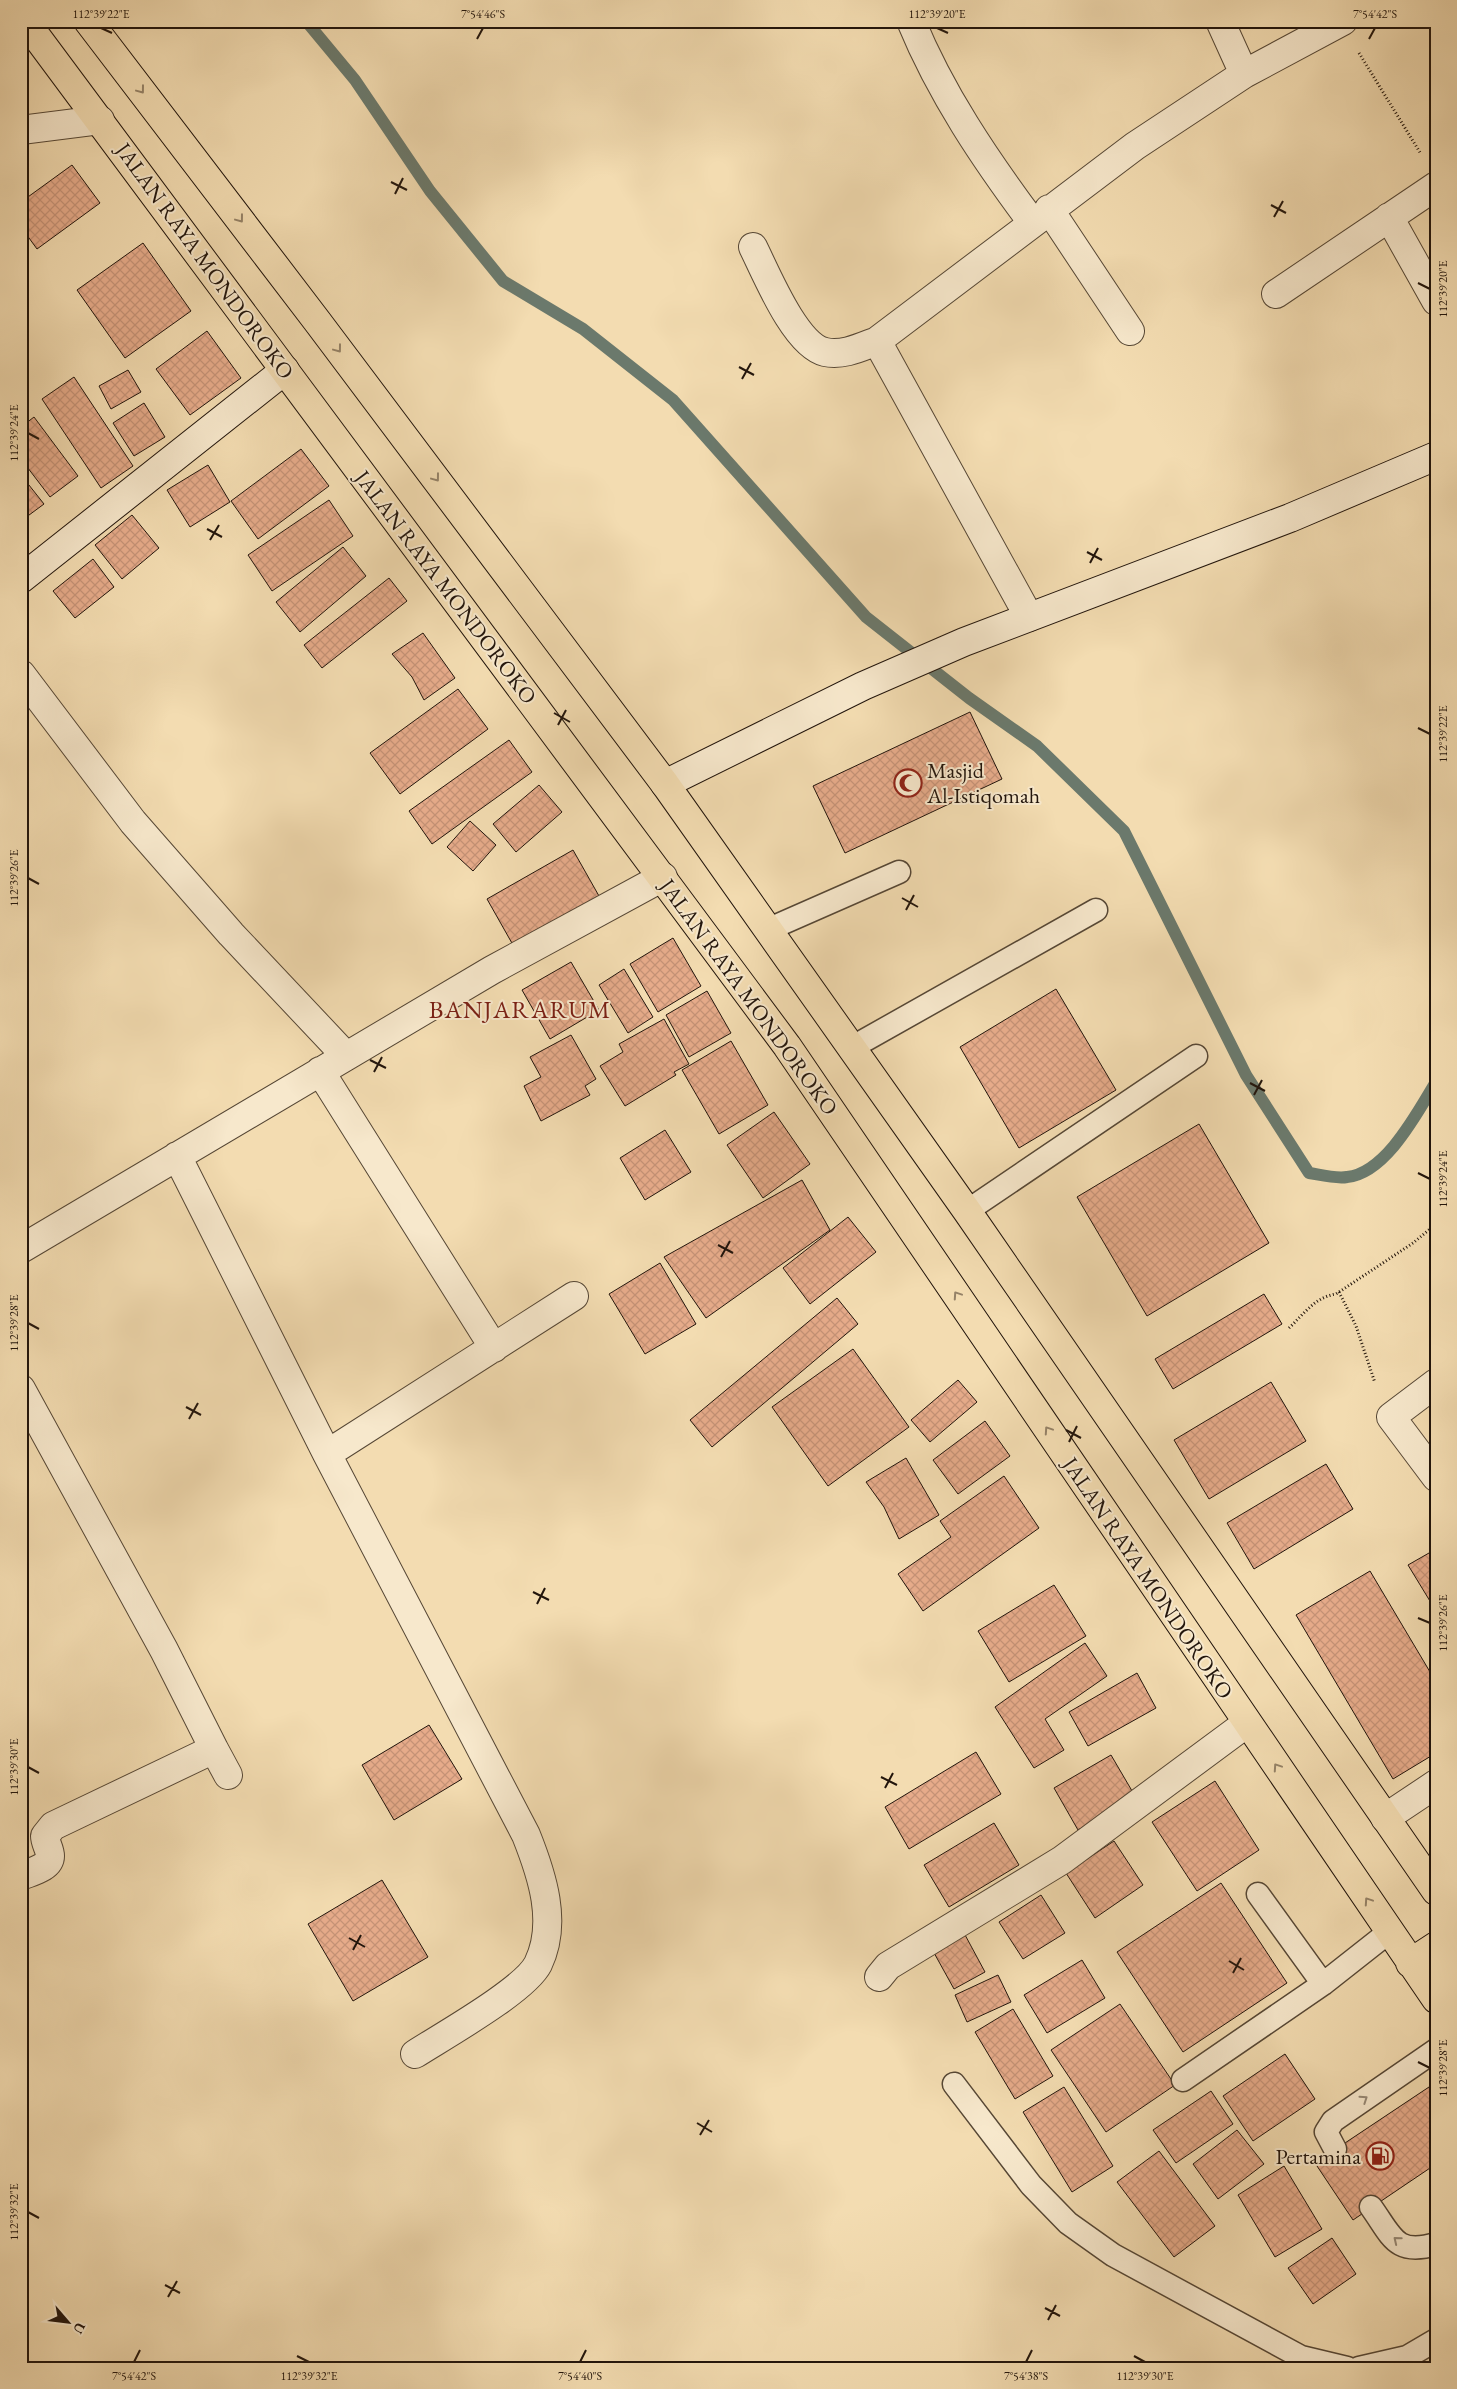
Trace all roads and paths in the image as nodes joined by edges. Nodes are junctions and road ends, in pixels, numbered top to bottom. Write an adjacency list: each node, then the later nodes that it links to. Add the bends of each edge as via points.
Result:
1 (25, 21): 7 (highway, JALAN RAYA MONDOROKO)
2 (88, 21): 23 (highway, one-way to 23)
3 (911, 21): 11 (street, via 949,100 993,170)
4 (1220, 21): 6 (street)
5 (1341, 22): 6 (street); 9 (path)
6 (1244, 74): 11 (street, via 1135,146)
7 (100, 120): 8 (street); 18 (highway, JALAN RAYA MONDOROKO)
8 (21, 130)
9 (1422, 156)
10 (1436, 186): 12 (street)
11 (1041, 216): 16 (street); 17 (street)
12 (1389, 217): 14 (street); 15 (street)
13 (752, 247): 17 (street, via 801,335 811,344 824,352 838,353)
14 (1276, 294)
15 (1436, 301)
16 (1130, 331)
17 (877, 341): 21 (street)
18 (285, 370): 20 (street); 25 (highway, JALAN RAYA MONDOROKO)
19 (1436, 456): 21 (street, via 1290,518)
20 (21, 579)
21 (1029, 617): 23 (street, via 863,686)
22 (21, 674): 29 (street, via 134,822 231,934)
23 (665, 784): 27 (highway)
24 (899, 872): 27 (lane)
25 (663, 877): 29 (street, via 492,970); 45 (highway, JALAN RAYA MONDOROKO, one-way to 25, via 787,1046)
26 (1096, 910): 28 (lane)
27 (767, 930): 28 (highway)
28 (851, 1048): 33 (highway)
29 (346, 1056): 31 (street)
30 (1196, 1056): 33 (lane)
31 (320, 1072): 32 (street); 39 (street)
32 (178, 1156): 35 (street); 43 (street)
33 (966, 1211): 49 (highway)
34 (1436, 1224): 36 (path)
35 (21, 1249)
36 (1339, 1292): 38 (path, via 1325,1296); 42 (path, via 1356,1326 1381,1399)
37 (574, 1296): 39 (street)
38 (1289, 1328)
39 (494, 1348): 43 (street)
40 (1436, 1383): 42 (street)
41 (21, 1389): 46 (street)
42 (1391, 1417): 44 (street)
43 (327, 1454): 60 (street, via 526,1835 540,1869 546,1900 547,1934 537,1965 515,1989)
44 (1436, 1477)
45 (1247, 1723): 53 (highway, JALAN RAYA MONDOROKO, one-way to 45); 56 (street, via 1062,1860 888,1966)
46 (214, 1749): 47 (street); 50 (street, via 53,1826 45,1836 49,1860 43,1867)
47 (228, 1775)
48 (1436, 1784): 49 (street)
49 (1385, 1818): 51 (highway)
50 (21, 1876)
51 (1436, 1891)
52 (1258, 1894): 57 (lane)
53 (1389, 1932): 55 (highway, JALAN RAYA MONDOROKO); 57 (lane)
54 (1436, 1946): 55 (highway)
55 (1410, 1963): 58 (highway, JALAN RAYA MONDOROKO)
56 (878, 1977)
57 (1323, 1984): 61 (lane)
58 (1436, 1999)
59 (1435, 2052): 63 (lane, one-way to 59, via 1326,2132 1333,2121)
60 (415, 2054)
61 (1182, 2080)
62 (954, 2084): 67 (lane, via 1031,2186 1068,2224 1113,2255 1300,2357)
63 (1335, 2150)
64 (1371, 2207): 65 (lane, one-way to 64, via 1410,2249 1399,2243)
65 (1436, 2244)
66 (1436, 2340): 68 (lane, via 1407,2357)
67 (1347, 2368)
68 (1359, 2368)

